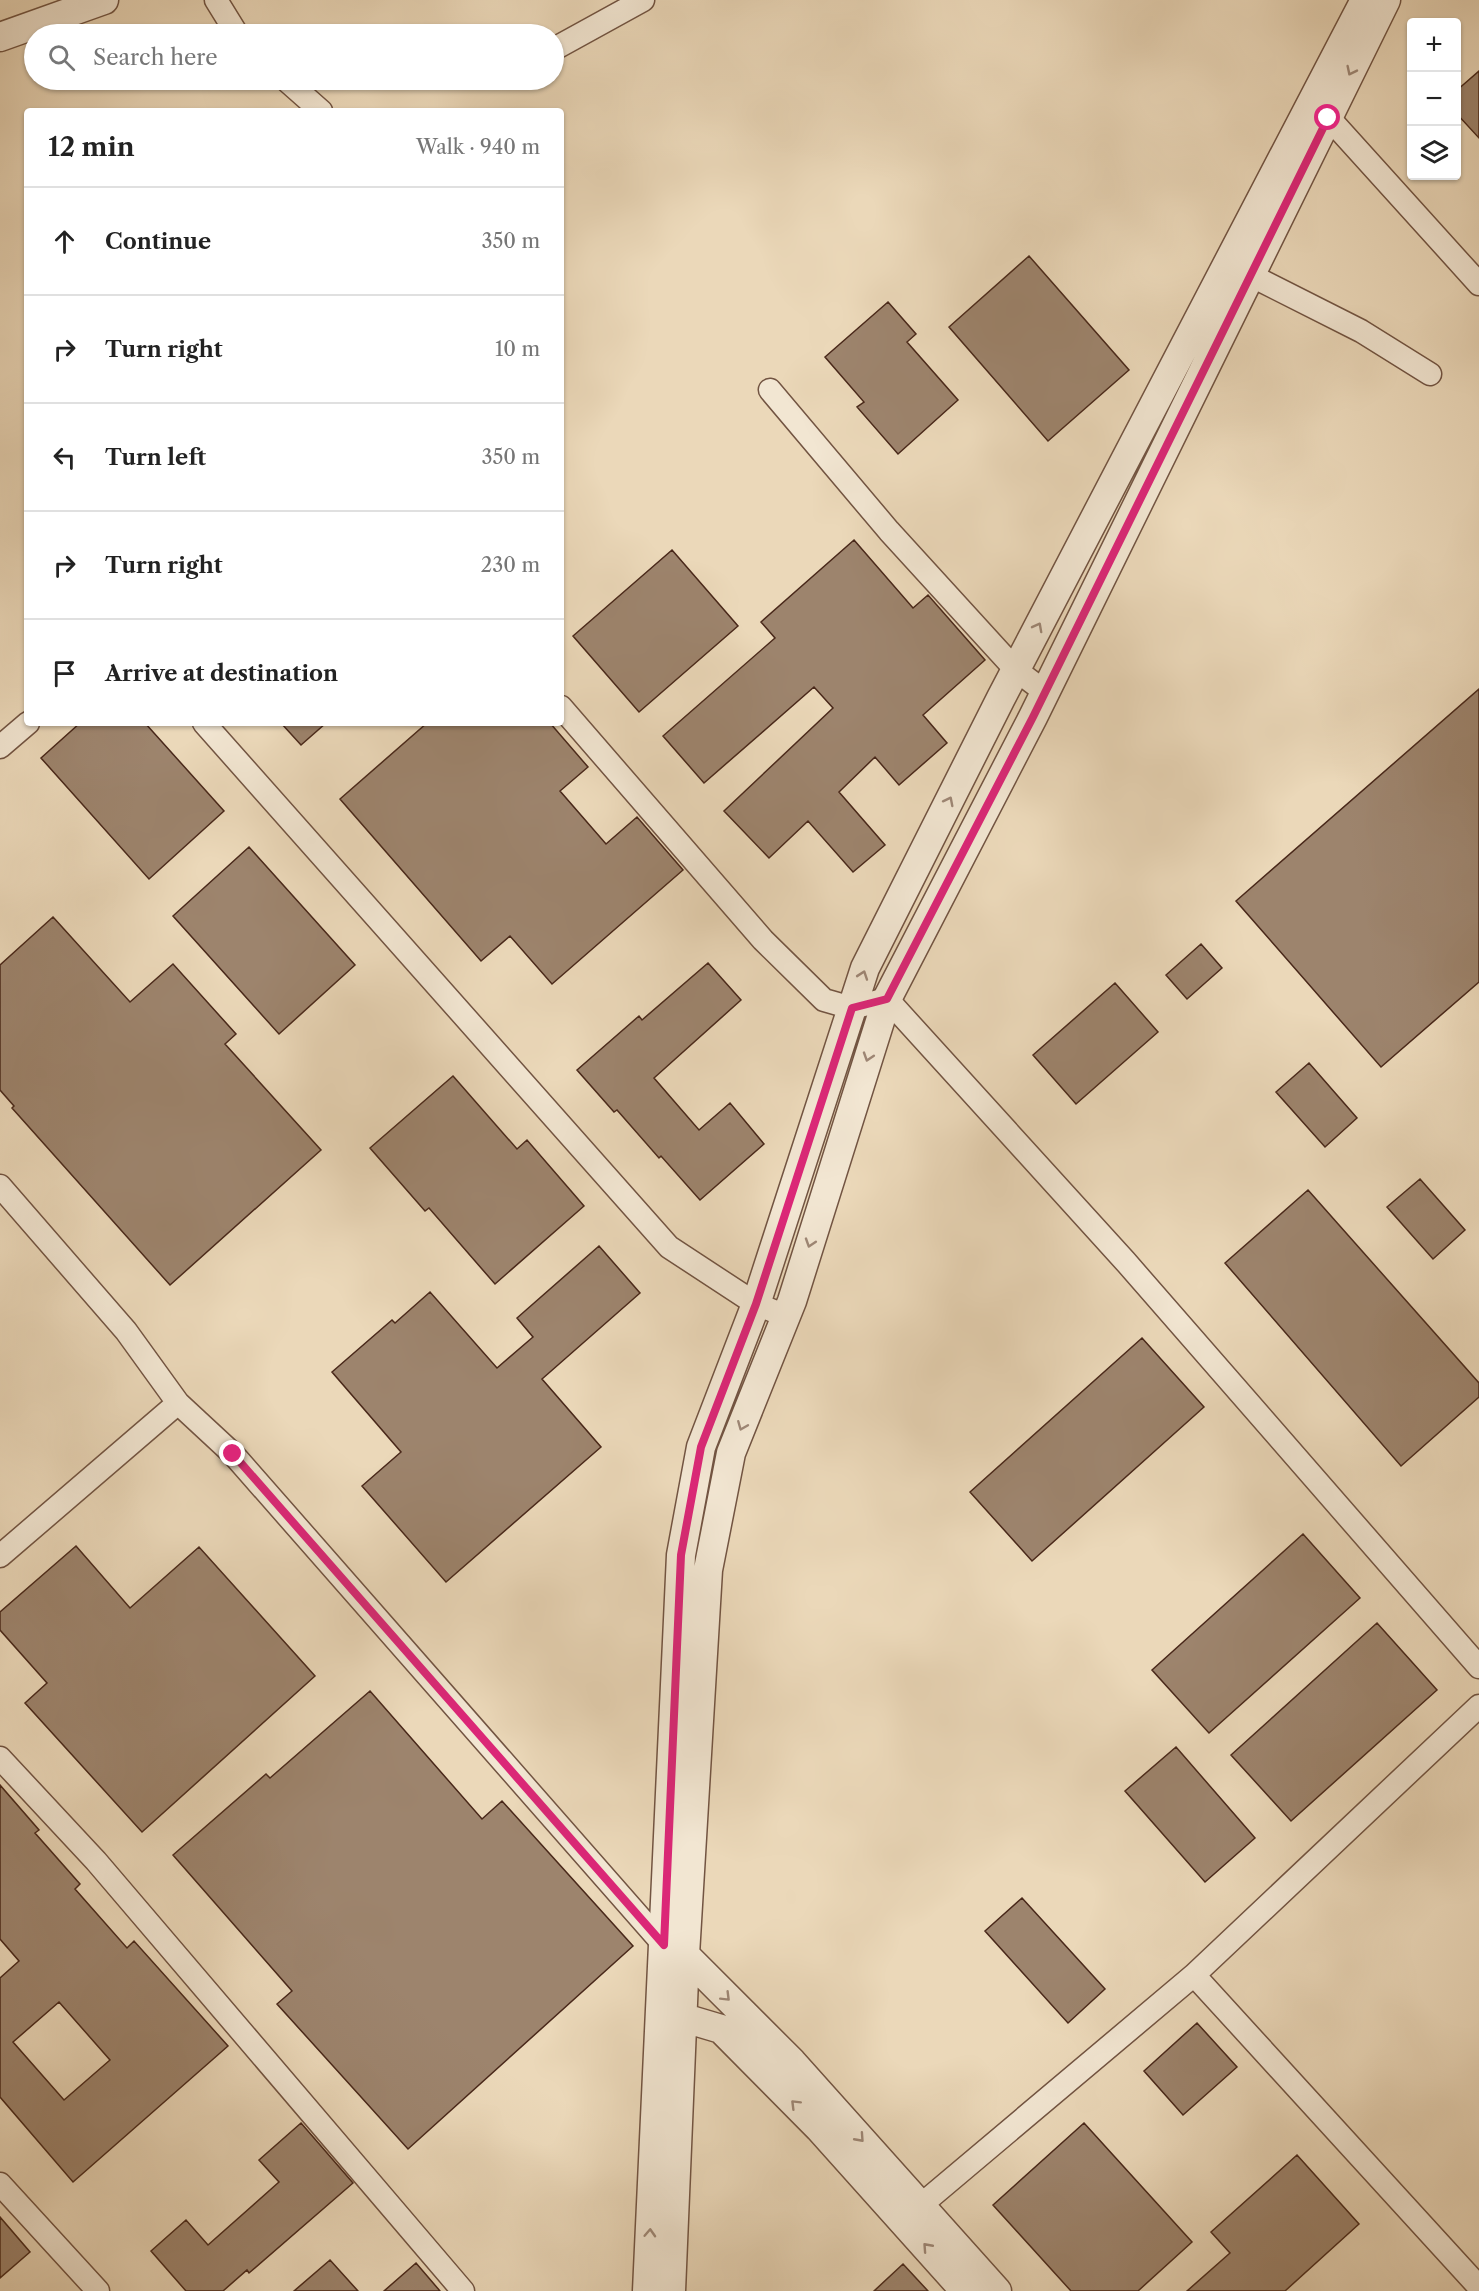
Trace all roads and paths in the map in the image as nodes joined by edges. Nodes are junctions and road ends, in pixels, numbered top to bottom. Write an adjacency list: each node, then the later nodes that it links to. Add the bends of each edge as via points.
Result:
1 (104, 0): 6 (street)
2 (216, 0): 7 (street)
3 (643, 0): 10 (street)
4 (1365, 0): 13 (street)
5 (1386, 0): 13 (street, one-way to 13)
6 (37, 24)
7 (231, 24)
8 (24, 28): 9 (street)
9 (0, 37)
10 (564, 43)
11 (297, 90): 12 (street)
12 (318, 108)
13 (1321, 109): 14 (street); 15 (street); 18 (street, one-way to 13)
14 (1250, 275): 16 (street, via 1361,331); 19 (street)
15 (1479, 284)
16 (1431, 374)
17 (770, 390): 18 (street, via 889,531)
18 (1016, 670): 19 (street); 25 (street, one-way to 18, via 865,968)
19 (1046, 692): 24 (street)
20 (564, 710): 25 (street, via 763,940 824,1000)
21 (24, 726): 23 (street)
22 (207, 726): 27 (street, via 669,1247)
23 (0, 747)
24 (887, 999): 25 (street); 28 (street, one-way to 28); 31 (street, via 1125,1261)
25 (852, 1008): 27 (street)
26 (0, 1186): 29 (street, via 126,1330)
27 (756, 1304): 28 (street); 34 (street, via 701,1447 681,1555)
28 (786, 1316): 34 (street, one-way to 34, via 731,1452 708,1570)
29 (178, 1403): 30 (street); 34 (street, via 233,1454)
30 (0, 1556)
31 (1479, 1667)
32 (1479, 1706): 35 (street)
33 (0, 1758): 41 (street, via 96,1861)
34 (674, 1950): 36 (street); 38 (street, one-way to 38, via 792,2062)
35 (1194, 1975): 38 (street); 39 (street)
36 (672, 2017): 42 (street, one-way to 36); 43 (street); 44 (street, one-way to 36, via 819,2128 722,2029)
37 (0, 2184): 40 (street)
38 (921, 2205): 45 (street)
39 (1479, 2287)
40 (98, 2291)
41 (463, 2291)
42 (647, 2291)
43 (671, 2291)
44 (966, 2291)
45 (997, 2291)

